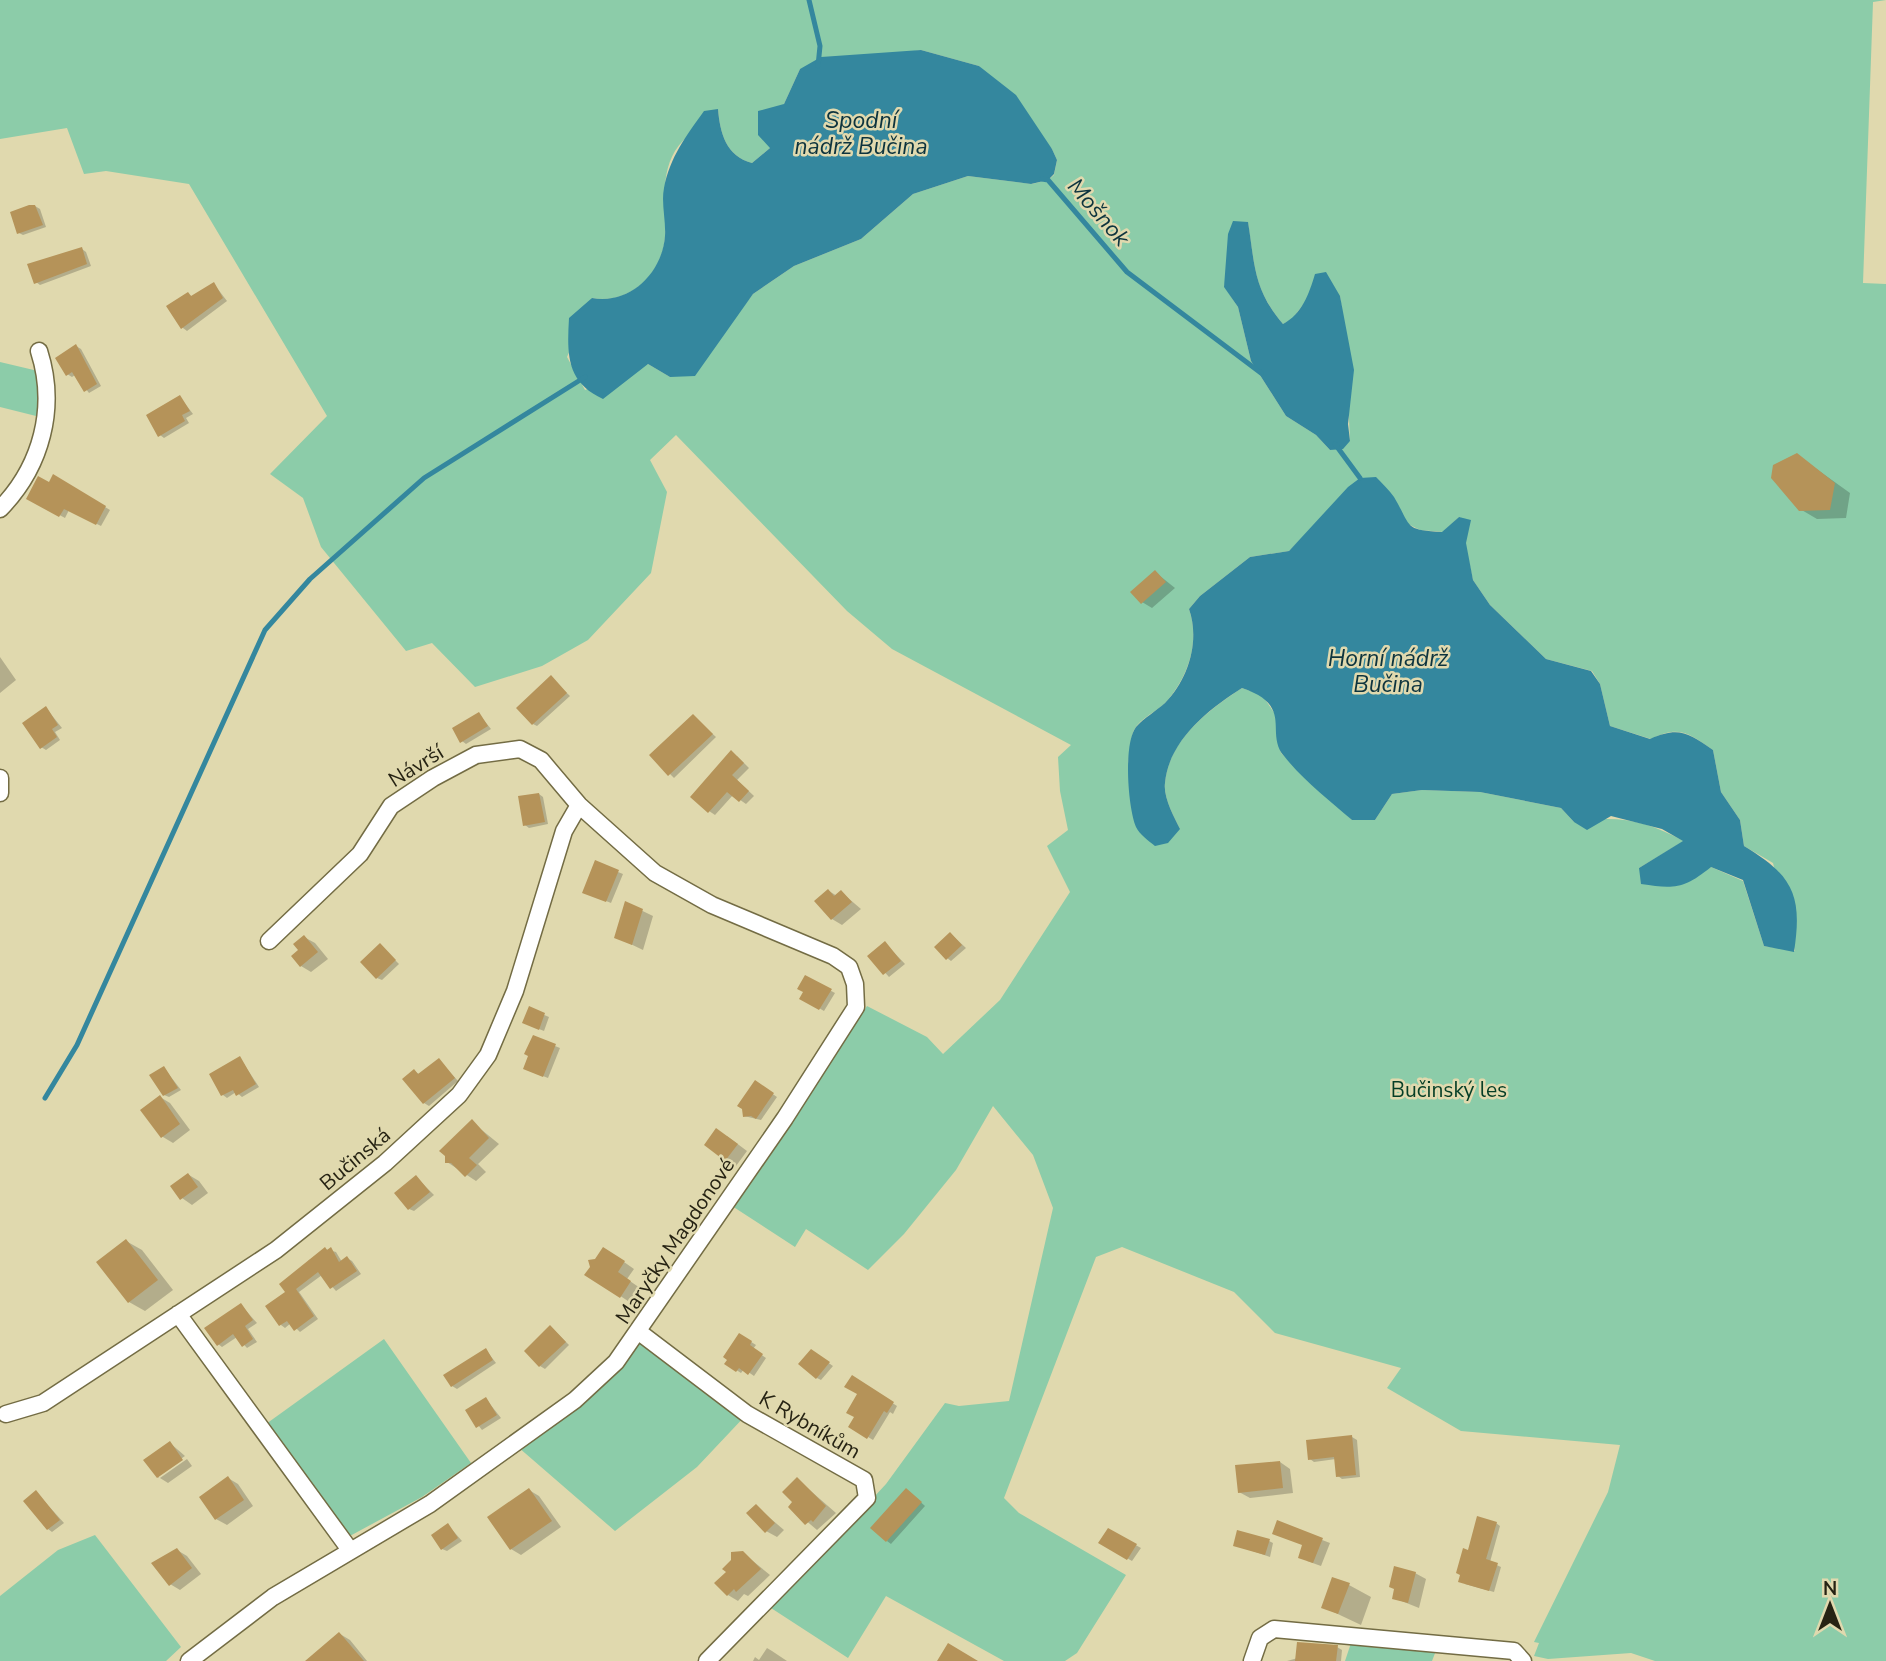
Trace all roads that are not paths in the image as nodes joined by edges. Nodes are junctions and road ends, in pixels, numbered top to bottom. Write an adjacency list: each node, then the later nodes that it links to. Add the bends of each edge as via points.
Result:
1 (39, 351): 2 (street, via 47,376 47,418 36,458)
2 (0, 509)
3 (0, 778): 4 (street)
4 (0, 793)
5 (579, 805): 6 (street, Návrší, via 541,760 520,749 476,755 391,806 360,854); 7 (street, Bučinská, via 564,831 515,991 488,1055 459,1095 385,1163 287,1241); 8 (street, Maryčky Magdonové, via 655,873 712,905 833,956 849,967 855,984 856,1007)
6 (269, 941)
7 (178, 1314): 9 (street, Bučinská, via 43,1403); 10 (street)
8 (639, 1332): 10 (street, Maryčky Magdonové, via 616,1362 575,1401 430,1504); 13 (street, K Rybníkům, via 747,1414 864,1480 867,1498)
9 (6, 1414)
10 (350, 1550): 12 (street, Maryčky Magdonové, via 273,1597)
11 (1519, 1656): 14 (street, via 1274,1629 1260,1637)
12 (189, 1661)
13 (707, 1661)
14 (1252, 1661)

